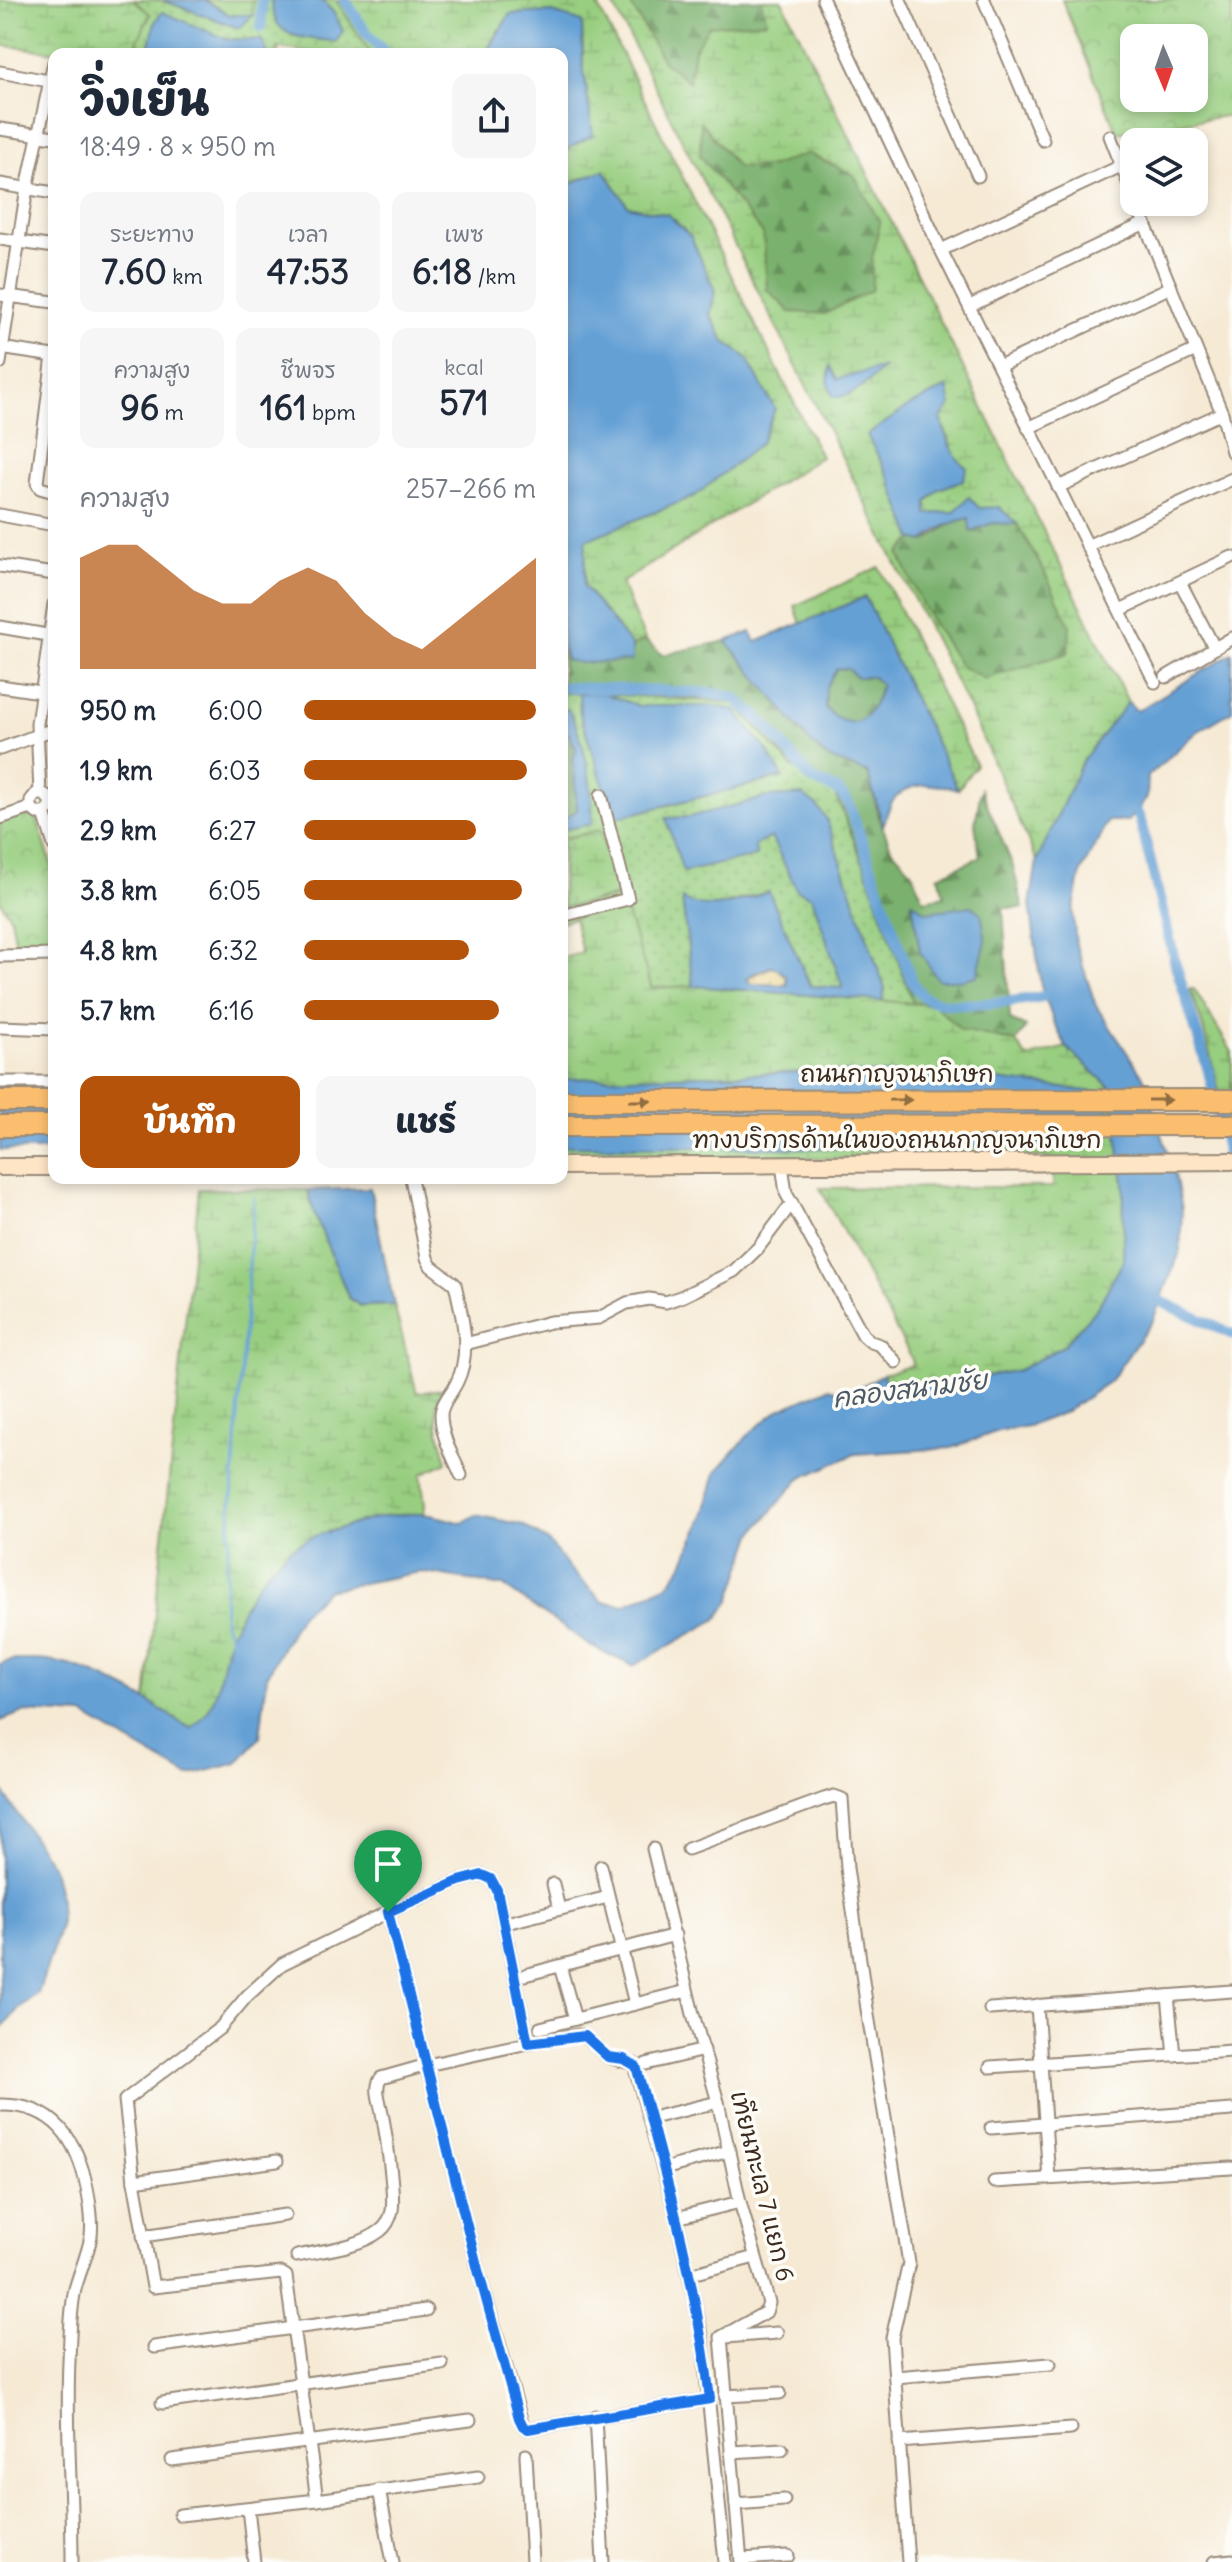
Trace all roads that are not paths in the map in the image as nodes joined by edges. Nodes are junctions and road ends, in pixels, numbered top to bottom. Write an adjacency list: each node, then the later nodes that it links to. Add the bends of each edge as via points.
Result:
1 (823, 0): 23 (street)
2 (900, 0): 14 (street)
3 (984, 0): 11 (street)
4 (0, 72): 5 (street)
5 (48, 80)
6 (48, 99): 8 (street)
7 (0, 129): 8 (street)
8 (40, 135): 9 (street); 16 (street)
9 (48, 136)
10 (1110, 136): 12 (street)
11 (1043, 140)
12 (1120, 163)
13 (1120, 166): 23 (street)
14 (978, 176)
15 (0, 184): 16 (street)
16 (27, 188): 17 (street); 21 (street)
17 (48, 192)
18 (1142, 216): 19 (street)
19 (1145, 223): 24 (street); 27 (street)
20 (0, 239): 21 (street)
21 (18, 242): 22 (street); 25 (street)
22 (48, 246)
23 (941, 250): 27 (street)
24 (1171, 287): 29 (street); 32 (street)
25 (5, 296): 26 (street); 28 (street)
26 (48, 301)
27 (970, 306): 32 (street)
28 (1, 348): 30 (street); 31 (street)
29 (1196, 350): 34 (street); 35 (street)
30 (48, 355)
31 (0, 363)
32 (999, 366): 35 (street)
33 (48, 401): 39 (street, via 37,483)
34 (1222, 413): 36 (street); 38 (street)
35 (1028, 428): 38 (street)
36 (1232, 452)
37 (1232, 479): 44 (street)
38 (1058, 487): 44 (street)
39 (48, 490)
40 (0, 515): 42 (street)
41 (0, 522): 43 (street)
42 (48, 524)
43 (48, 531)
44 (1087, 546): 49 (street)
45 (1232, 557): 48 (street)
46 (0, 566): 47 (street)
47 (48, 573)
48 (1180, 582): 49 (street); 53 (street)
49 (1120, 610): 53 (street, via 1161,680)
50 (0, 627): 51 (street)
51 (48, 635)
52 (1232, 638): 53 (street)
53 (1214, 647)
54 (0, 686): 55 (street)
55 (48, 694): 57 (street)
56 (48, 731): 57 (street)
57 (37, 736): 58 (street); 60 (street)
58 (0, 749)
59 (601, 795): 66 (street, via 628,899)
60 (48, 797): 61 (street, via 31,800)
61 (31, 808): 63 (street); 64 (street)
62 (48, 810): 63 (street)
63 (44, 813): 65 (street)
64 (0, 818)
65 (48, 826)
66 (568, 914)
67 (48, 955): 68 (street)
68 (0, 956)
69 (0, 1027): 70 (street)
70 (48, 1029)
71 (0, 1082): 72 (street)
72 (48, 1082)
73 (1232, 1100): 76 (highway, ถนนกาญจนาภิเษก, one-way to 73)
74 (0, 1101): 75 (highway)
75 (48, 1101)
76 (568, 1101)
77 (1232, 1125): 80 (highway)
78 (0, 1126): 79 (highway)
79 (48, 1126)
80 (568, 1126)
81 (1232, 1161): 82 (main road, ทางบริการด้านในของถนนกาญจนาภิเษก)
82 (782, 1165): 83 (main road, ทางบริการด้านในของถนนกาญจนาภิเษก); 87 (street)
83 (568, 1166)
84 (0, 1167): 85 (main road)
85 (48, 1167)
86 (412, 1184): 88 (street, via 424,1251 431,1266 455,1284)
87 (792, 1203): 88 (street, via 734,1271 683,1296 627,1303 599,1318 550,1322); 89 (street, via 863,1335)
88 (465, 1344): 90 (street, via 458,1381 441,1416)
89 (896, 1362)
90 (461, 1475)
91 (653, 1849): 99 (street, เทียนทะเล 7 แยก 6)
92 (688, 1849): 146 (street, via 824,1799 842,1799 867,2009 909,2263 892,2331)
93 (601, 1866): 95 (street)
94 (553, 1884): 96 (street)
95 (608, 1897): 96 (street); 100 (street)
96 (559, 1909): 98 (street)
97 (388, 1912): 111 (street, via 459,1881 482,1875 491,1879); 117 (street); 130 (street, via 282,1964 220,2028 128,2096)
98 (510, 1922)
99 (675, 1935): 100 (street); 103 (street, เทียนทะเล 7 แยก 6)
100 (620, 1950): 101 (street); 106 (street)
101 (560, 1966): 102 (street); 109 (street)
102 (525, 1975)
103 (687, 1991): 106 (street); 112 (street, เทียนทะเล 7 แยก 6)
104 (1232, 1991): 105 (street)
105 (1168, 1996): 107 (street); 114 (street)
106 (635, 2004): 109 (street)
107 (1037, 2005): 108 (street); 116 (street)
108 (990, 2009)
109 (575, 2019): 110 (street)
110 (540, 2028)
111 (528, 2043): 117 (street); 150 (street, via 585,2036 608,2057 636,2066 693,2283)
112 (704, 2050): 115 (street); 119 (street, เทียนทะเล 7 แยก 6)
113 (1232, 2051): 114 (street)
114 (1174, 2055): 116 (street)
115 (646, 2064)
116 (1041, 2064): 118 (street); 123 (street)
117 (427, 2065): 136 (street, via 377,2082 393,2201 387,2224 352,2244); 152 (street, via 521,2423 528,2429)
118 (990, 2067)
119 (718, 2102): 122 (street); 125 (street, เทียนทะเล 7 แยก 6)
120 (0, 2105): 171 (street, via 40,2112 57,2124 83,2167 90,2207 92,2234 75,2289 70,2350)
121 (1232, 2110): 123 (street)
122 (660, 2116)
123 (1046, 2125): 124 (street); 129 (street)
124 (991, 2128)
125 (729, 2151): 127 (street); 132 (street, เทียนทะเล 7 แยก 6)
126 (277, 2161): 130 (street)
127 (671, 2167)
128 (1232, 2168): 129 (street)
129 (1049, 2179): 131 (street)
130 (134, 2181): 135 (street)
131 (994, 2182)
132 (740, 2202): 134 (street); 137 (street, เทียนทะเล 7 แยก 6)
133 (285, 2215): 135 (street)
134 (684, 2216)
135 (143, 2236): 140 (street, via 154,2288 286,2275)
136 (297, 2256)
137 (755, 2257): 138 (street); 142 (street, เทียนทะเล 7 แยก 6, via 769,2308)
138 (699, 2272)
139 (426, 2310): 140 (street)
140 (294, 2329): 143 (street); 147 (street)
141 (777, 2333): 142 (street)
142 (721, 2337): 149 (street)
143 (154, 2347)
144 (442, 2364): 147 (street)
145 (1050, 2364): 146 (street)
146 (895, 2377): 156 (street)
147 (302, 2383): 151 (street); 155 (street)
148 (780, 2393): 149 (street)
149 (725, 2396): 158 (street)
150 (710, 2399): 152 (street); 176 (street)
151 (162, 2403)
152 (595, 2416): 175 (street)
153 (470, 2420): 155 (street)
154 (1071, 2429): 156 (street)
155 (309, 2442): 160 (street); 163 (street)
156 (899, 2442): 177 (street)
157 (782, 2449): 158 (street)
158 (731, 2452): 165 (street)
159 (526, 2455): 174 (street)
160 (172, 2460)
161 (478, 2477): 162 (street)
162 (379, 2490): 163 (street); 173 (street)
163 (317, 2500): 166 (street)
164 (784, 2500): 165 (street)
165 (736, 2504): 170 (street)
166 (248, 2508): 167 (street); 172 (street)
167 (180, 2515)
168 (788, 2556): 170 (street)
169 (1232, 2560): 178 (street)
170 (741, 2561)
171 (72, 2562)
172 (250, 2562)
173 (393, 2562)
174 (532, 2562)
175 (603, 2562)
176 (725, 2562)
177 (908, 2562)
178 (1214, 2562)

